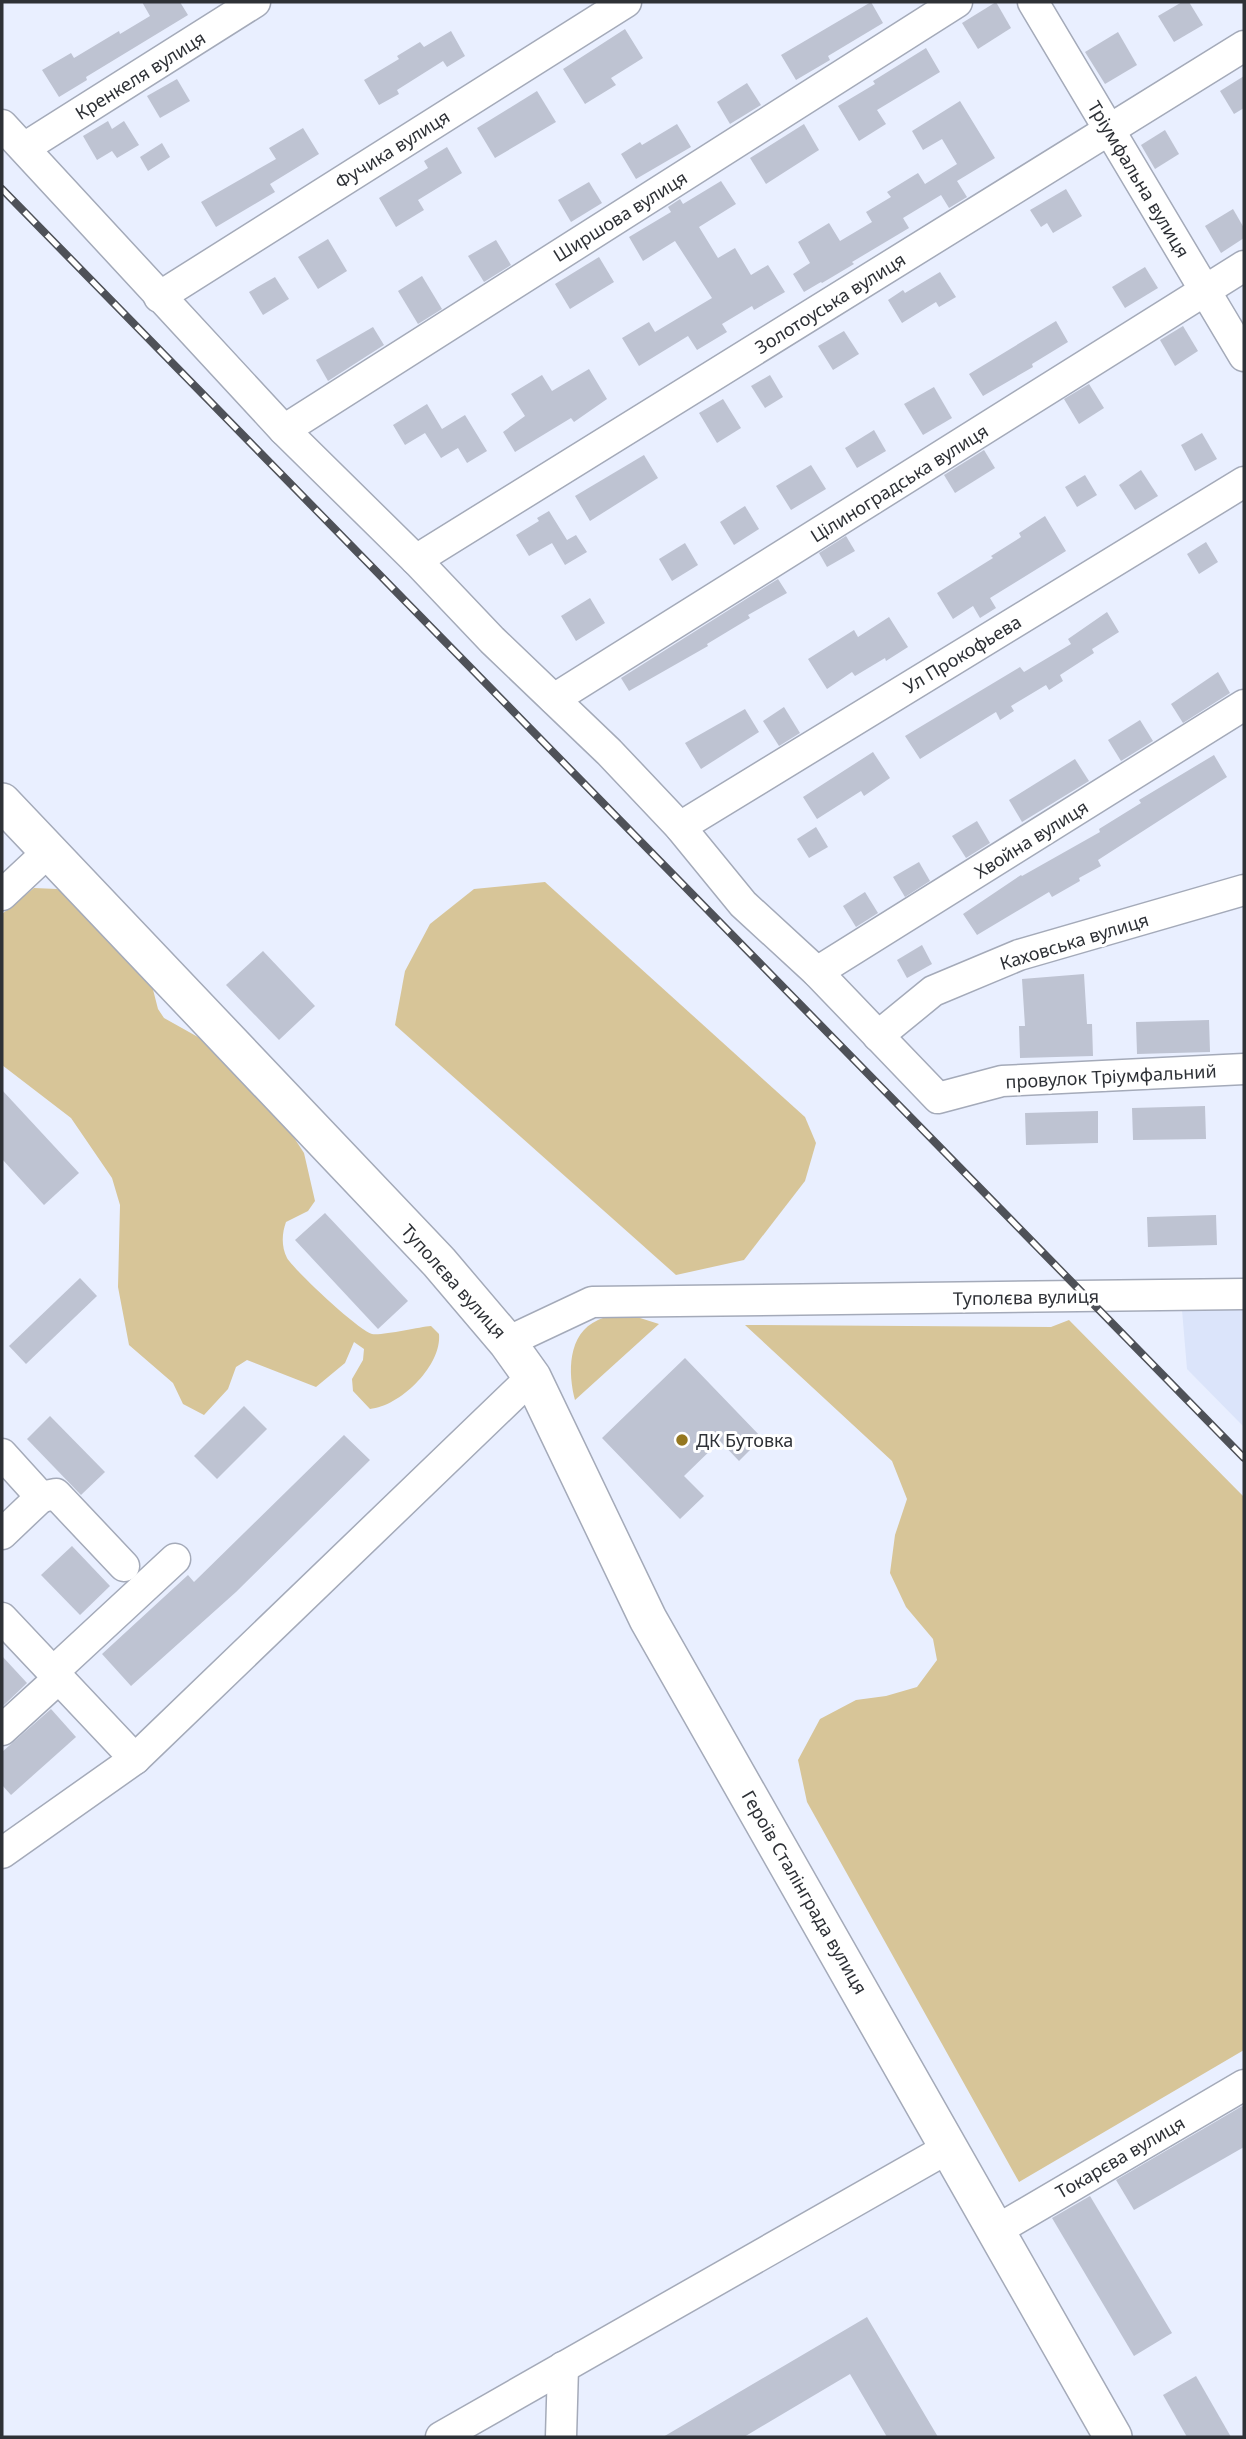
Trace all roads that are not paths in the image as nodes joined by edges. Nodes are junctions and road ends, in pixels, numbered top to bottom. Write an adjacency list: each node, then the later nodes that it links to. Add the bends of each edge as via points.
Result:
1 (255, 2): 8 (street, Кренкеля вулиця)
2 (626, 2): 11 (street, Фучика вулиця)
3 (957, 2): 13 (street, Ширшова вулиця)
4 (1033, 2): 7 (street, Тріумфальна вулиця)
5 (1244, 46): 7 (street, Золотоуська вулиця)
6 (2, 125): 8 (street)
7 (1110, 130): 10 (street, Тріумфальна вулиця); 15 (street, Золотоуська вулиця)
8 (24, 148): 11 (street)
9 (1244, 266): 10 (street, Цілиноградська вулиця)
10 (1205, 290): 12 (street, Тріумфальна вулиця); 16 (street, Цілиноградська вулиця)
11 (159, 297): 13 (street)
12 (1244, 356)
13 (284, 429): 15 (street)
14 (1244, 482): 19 (street, Ул Прокофьева)
15 (416, 560): 16 (street)
16 (554, 699): 19 (street)
17 (1244, 705): 23 (street, Хвойна вулиця)
18 (2, 802): 20 (main road, Туполєва вулиця)
19 (680, 827): 23 (street, via 743,905)
20 (49, 851): 22 (street); 27 (main road, Туполєва вулиця, via 439,1262)
21 (1244, 890): 24 (street, Каховська вулиця, via 1019,955 933,991)
22 (2, 895)
23 (817, 972): 24 (street)
24 (878, 1036): 25 (street, провулок Тріумфальний, via 938,1098 1002,1081)
25 (1244, 1069)
26 (1244, 1294): 27 (street, Туполєва вулиця, via 592,1302)
27 (507, 1342): 28 (main road, Героїв Сталінграда вулиця)
28 (531, 1377): 37 (street); 40 (main road, Героїв Сталінграда вулиця, via 648,1619)
29 (2, 1454): 30 (street)
30 (41, 1497): 31 (street); 33 (street, via 56,1494)
31 (2, 1534)
32 (175, 1559): 35 (street)
33 (124, 1566)
34 (2, 1618): 35 (street)
35 (56, 1675): 36 (street); 37 (street)
36 (2, 1730)
37 (135, 1759): 38 (street)
38 (2, 1853)
39 (1244, 2085): 41 (street, Токарєва вулиця)
40 (950, 2147): 41 (main road, Героїв Сталінграда вулиця); 42 (street)
41 (997, 2230): 45 (main road, Героїв Сталінграда вулиця)
42 (563, 2367): 43 (street); 44 (street)
43 (440, 2437)
44 (561, 2437)
45 (1114, 2437)

